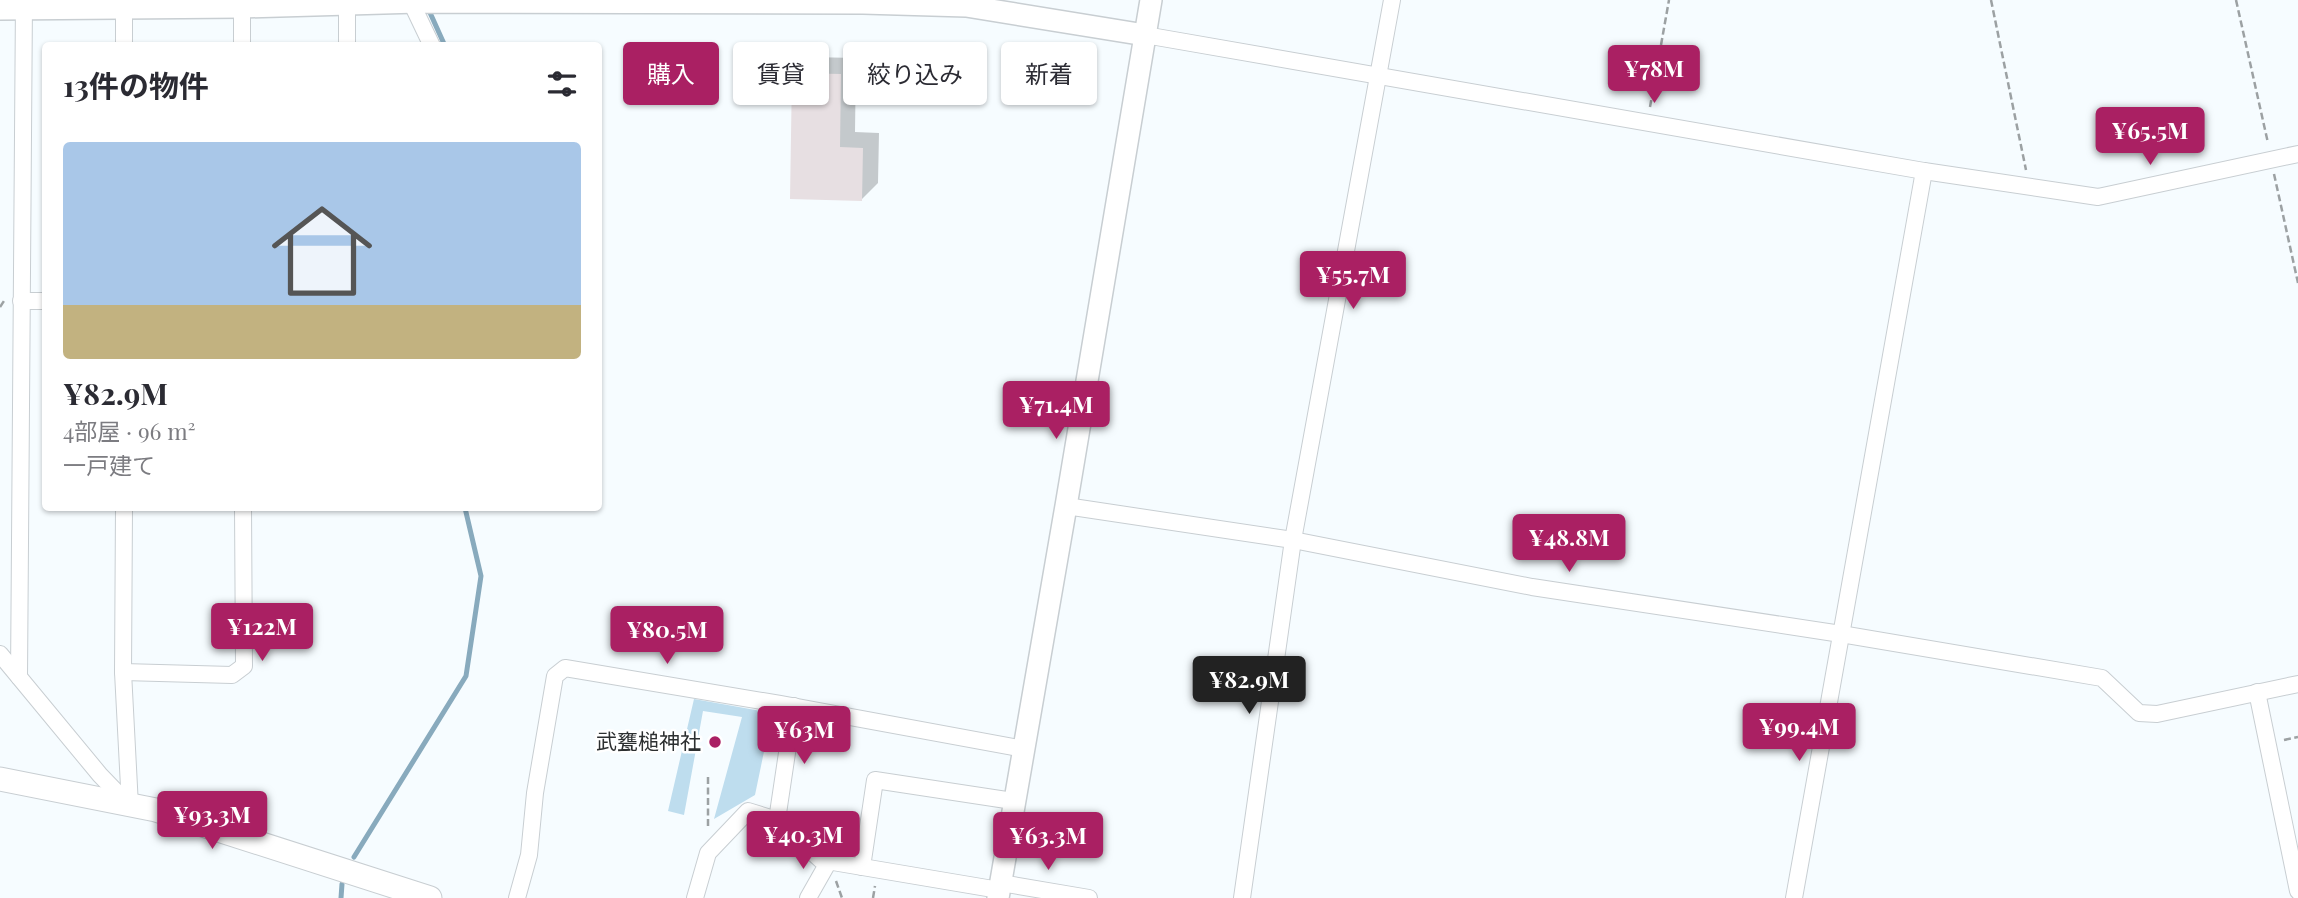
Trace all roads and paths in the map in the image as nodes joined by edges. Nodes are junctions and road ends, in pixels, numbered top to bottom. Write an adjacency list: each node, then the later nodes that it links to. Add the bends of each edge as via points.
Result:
1 (1151, 0): 14 (street)
2 (1392, 0): 19 (street)
3 (1669, 0): 20 (path)
4 (1991, 0): 24 (path)
5 (2236, 0): 22 (path)
6 (522, 1): 7 (street); 9 (street)
7 (863, 1): 14 (street, via 966,6)
8 (347, 2): 9 (street); 11 (street); 17 (street)
9 (420, 2): 18 (street)
10 (124, 3): 11 (street); 12 (street); 15 (street)
11 (242, 3): 16 (street)
12 (24, 5): 13 (street); 26 (street)
13 (0, 9)
14 (1145, 35): 19 (street); 28 (street)
15 (124, 42)
16 (242, 42)
17 (347, 42)
18 (431, 42)
19 (1378, 77): 20 (street); 31 (street)
20 (1647, 123): 23 (street)
21 (2298, 155): 22 (street)
22 (2271, 160): 24 (street, via 2098,197); 25 (path)
23 (1924, 171): 24 (street); 32 (street)
24 (2029, 187)
25 (2298, 284)
26 (21, 301): 27 (street); 35 (street)
27 (42, 301)
28 (1066, 506): 31 (street); 39 (street)
29 (124, 511): 34 (street)
30 (243, 511): 34 (street, via 244,666 232,675)
31 (1293, 540): 32 (street, via 1532,587); 55 (street)
32 (1841, 634): 37 (street, via 2102,678 2139,713 2157,714); 56 (street)
33 (0, 654): 35 (street)
34 (123, 673): 43 (street)
35 (19, 677): 43 (street)
36 (2298, 684): 37 (street)
37 (2257, 692): 49 (street)
38 (794, 706): 39 (street); 44 (street); 51 (street, via 565,668 555,676 529,855)
39 (1024, 749): 42 (street)
40 (708, 777): 45 (path)
41 (0, 779): 43 (main road)
42 (1013, 801): 47 (street, via 875,780); 48 (street)
43 (130, 806): 50 (main road, via 156,810)
44 (777, 820): 45 (street, via 748,811); 46 (street, via 821,860)
45 (708, 853): 52 (street)
46 (829, 861): 47 (street); 53 (street)
47 (862, 867): 48 (street)
48 (999, 890): 54 (street)
49 (2298, 891)
50 (430, 898)
51 (517, 898)
52 (695, 898)
53 (808, 898)
54 (1089, 898)
55 (1242, 898)
56 (1794, 898)

